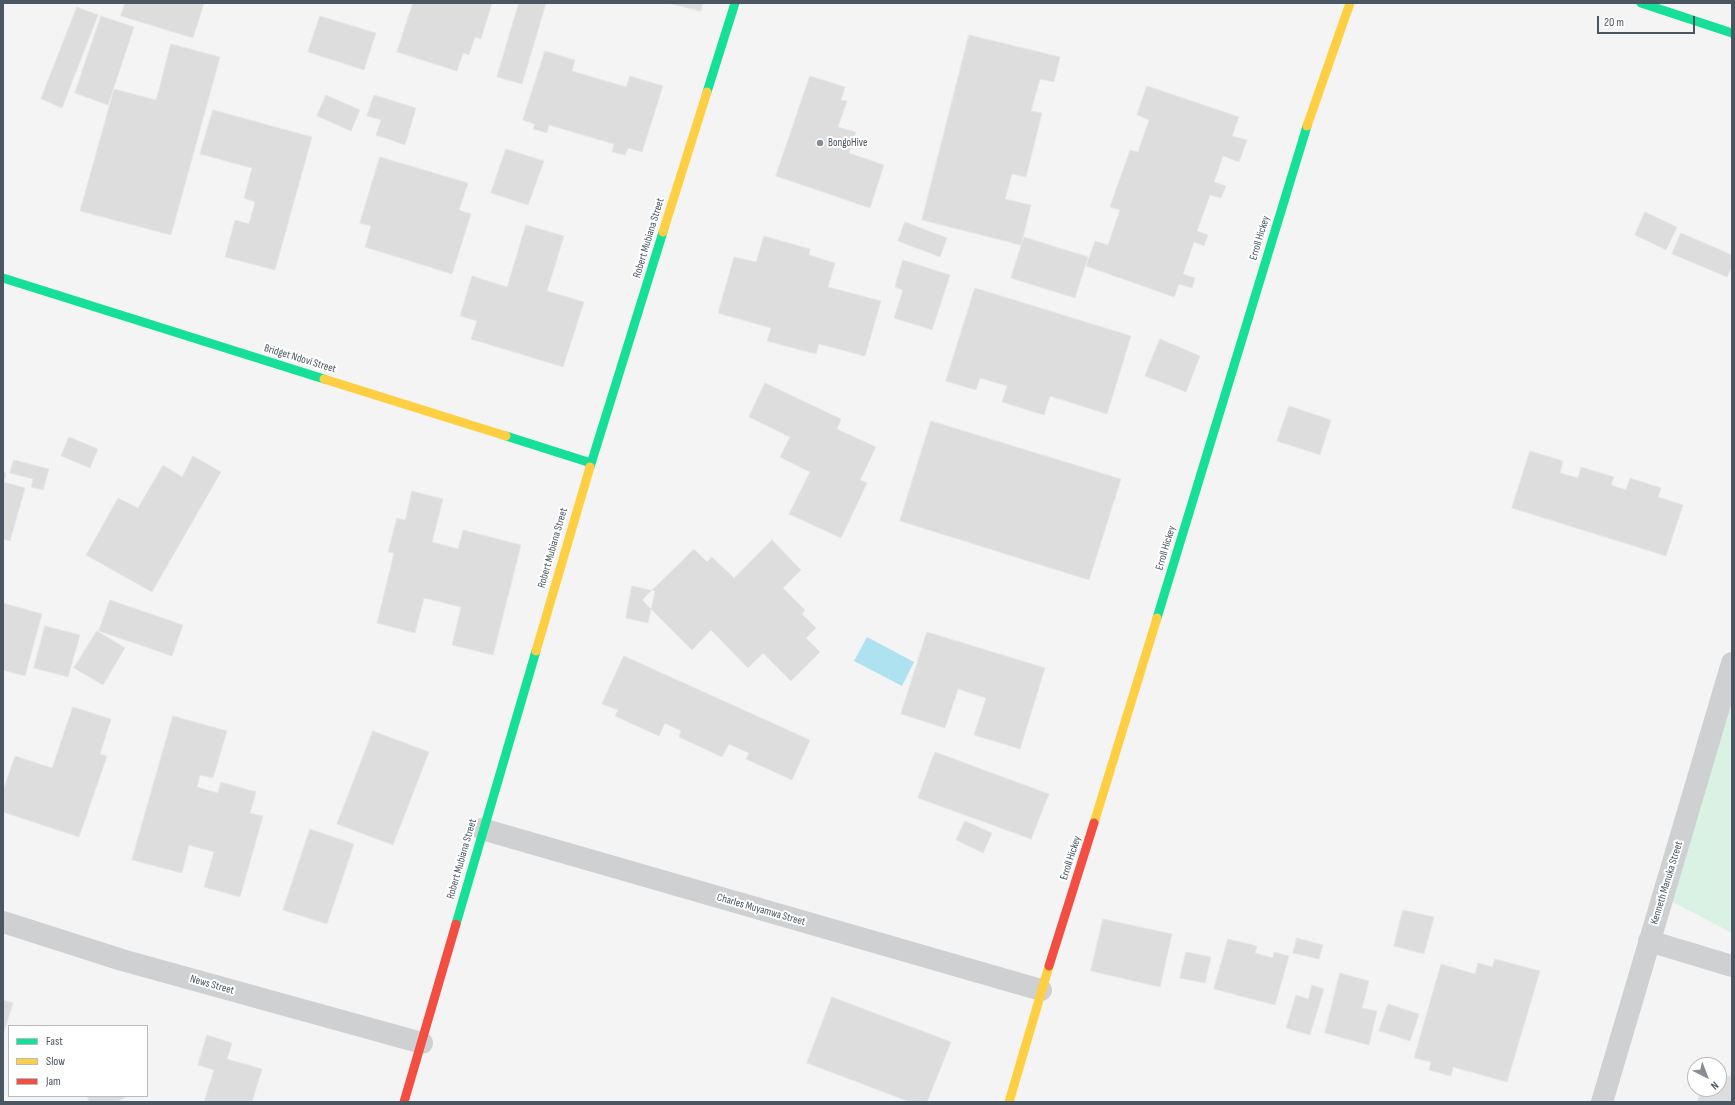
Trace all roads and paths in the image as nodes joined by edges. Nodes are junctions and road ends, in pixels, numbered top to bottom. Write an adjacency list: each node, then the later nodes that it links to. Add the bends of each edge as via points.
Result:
1 (735, 3): 6 (street, Robert Mubiana Street)
2 (1350, 3): 12 (street, Erroll Hickey, via 1302,142 1105,790)
3 (1641, 3): 4 (street)
4 (1732, 33)
5 (3, 278): 6 (street, Bridget Ndovi Street)
6 (590, 463): 8 (street, Robert Mubiana Street)
7 (1732, 663): 10 (street, Kenneth Manuka Street)
8 (482, 829): 12 (street, Charles Muyamwa Street); 13 (street, Robert Mubiana Street)
9 (3, 922): 13 (street, News Street, via 122,960)
10 (1649, 941): 11 (street); 16 (street, Kenneth Manuka Street)
11 (1732, 966)
12 (1040, 990): 15 (street, Erroll Hickey)
13 (422, 1043): 14 (street, Robert Mubiana Street)
14 (404, 1102)
15 (1008, 1102)
16 (1602, 1102)

